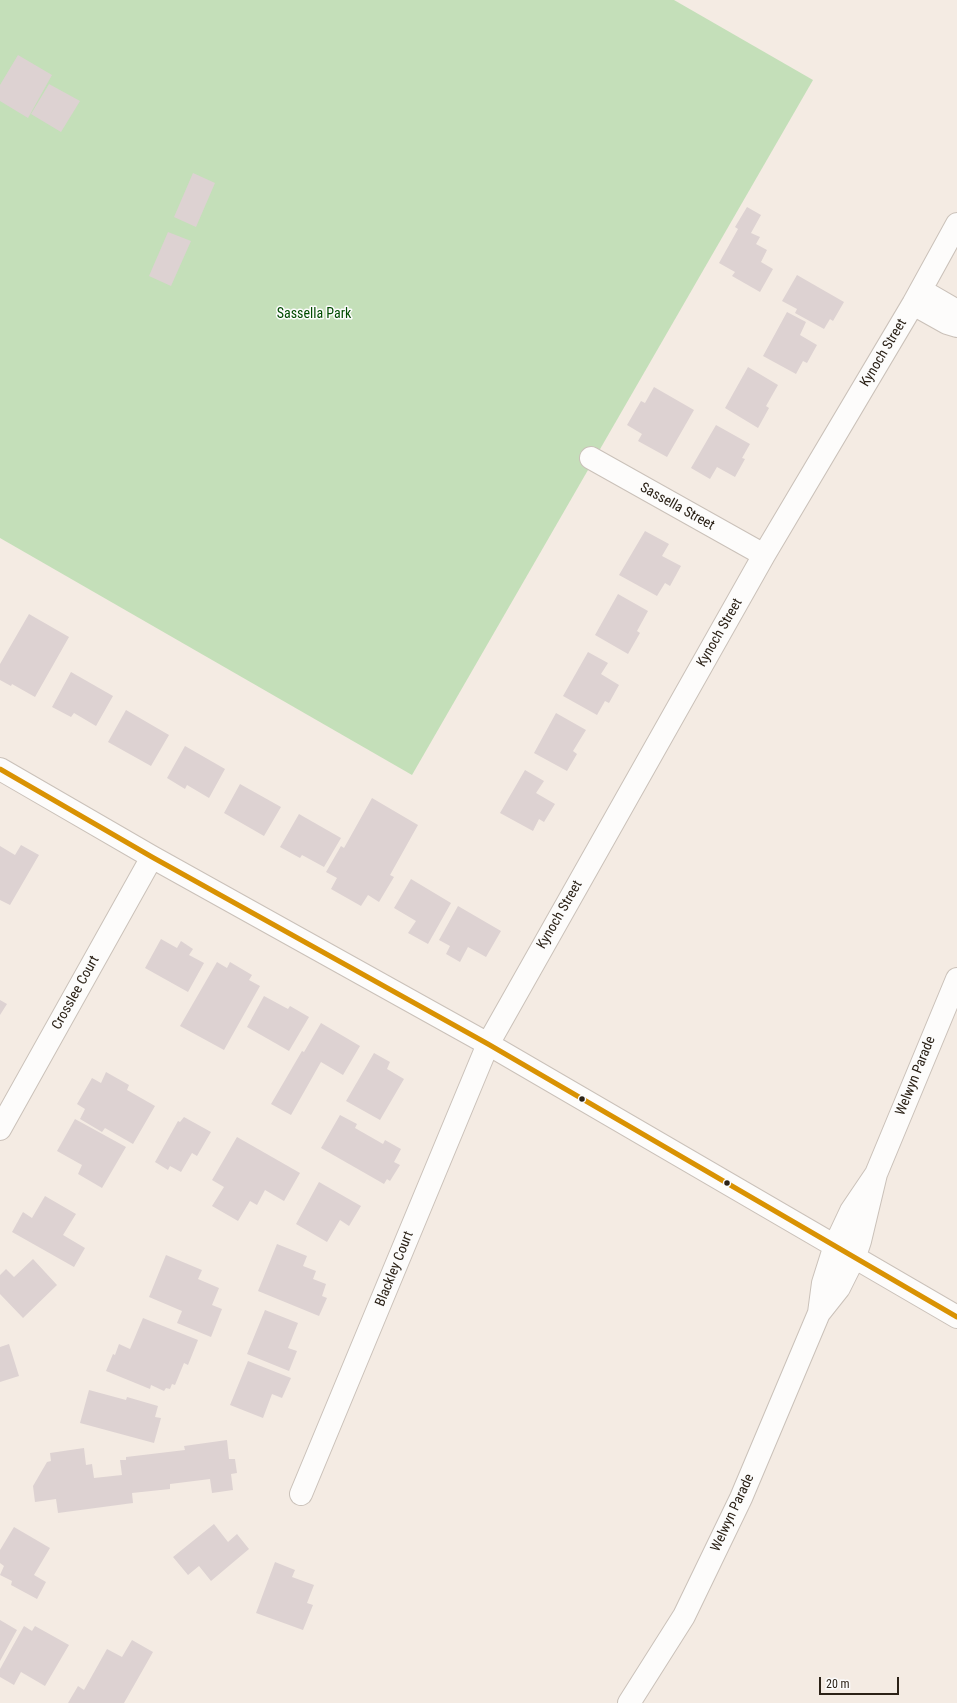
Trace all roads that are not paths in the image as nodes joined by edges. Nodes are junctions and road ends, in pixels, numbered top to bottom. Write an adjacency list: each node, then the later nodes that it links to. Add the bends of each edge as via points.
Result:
1 (957, 224): 2 (street, Kynoch Street)
2 (917, 296): 3 (street); 4 (street, via 947,323); 6 (street, Kynoch Street)
3 (957, 311)
4 (957, 326)
5 (591, 458): 6 (street, Sassella Street)
6 (764, 555): 10 (street, Kynoch Street)
7 (0, 769): 8 (street)
8 (152, 857): 10 (street); 11 (street, Crosslee Court)
9 (957, 979): 12 (street, Welwyn Parade)
10 (488, 1044): 13 (street); 17 (street, Blackley Court)
11 (0, 1129)
12 (876, 1174): 13 (street, Welwyn Parade, via 851,1211); 14 (street, Welwyn Parade)
13 (835, 1245): 14 (street); 15 (street, Welwyn Parade, via 823,1283)
14 (855, 1256): 15 (street, Welwyn Parade, via 839,1288); 16 (street)
15 (819, 1313): 18 (street, Welwyn Parade, via 741,1498 684,1616)
16 (957, 1317)
17 (301, 1494)
18 (629, 1703)

